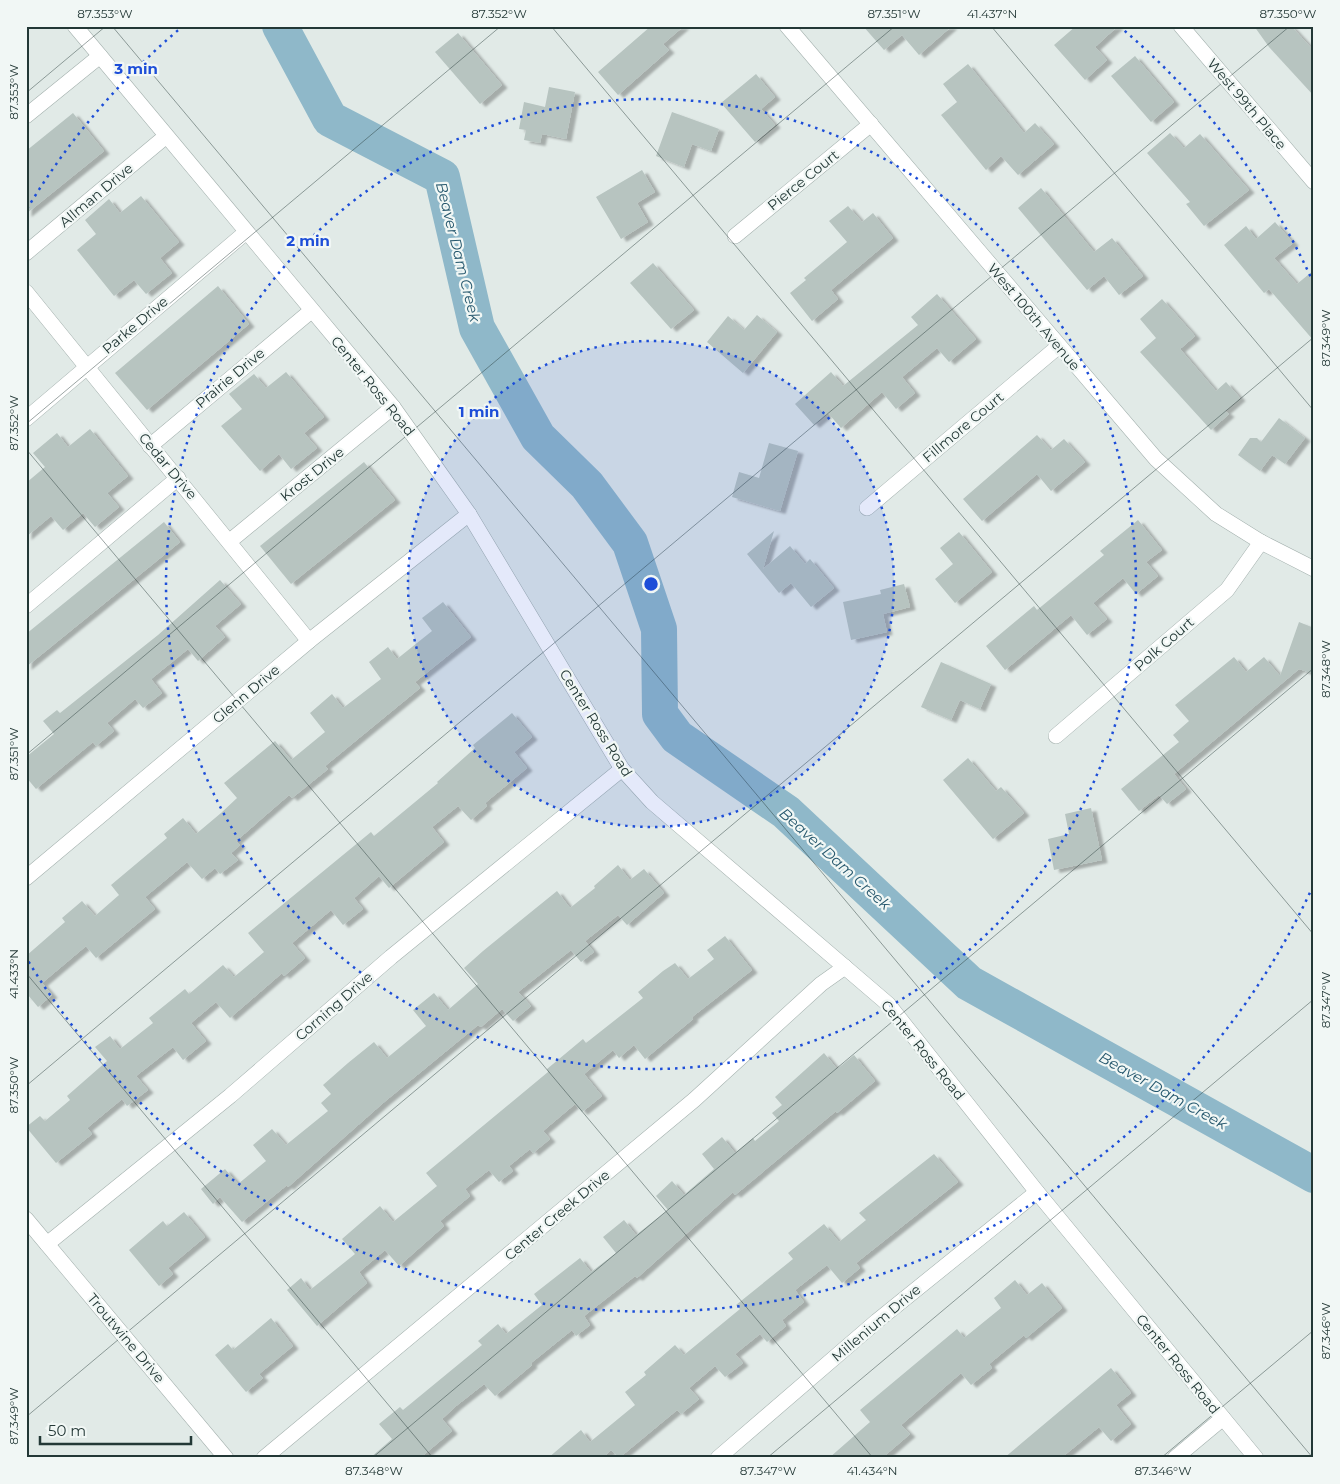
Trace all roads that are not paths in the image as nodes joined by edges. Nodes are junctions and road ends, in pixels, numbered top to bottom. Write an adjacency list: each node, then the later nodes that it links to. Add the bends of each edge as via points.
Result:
1 (75, 26): 4 (street, Center Ross Road)
2 (787, 26): 6 (street, West 100th Avenue)
3 (1181, 26): 8 (street, West 99th Place)
4 (100, 56): 5 (street); 7 (street, Center Ross Road)
5 (26, 116)
6 (871, 124): 10 (street, Pierce Court); 14 (street, West 100th Avenue)
7 (165, 137): 9 (street, Center Ross Road); 11 (street, Allman Drive)
8 (1314, 182)
9 (245, 233): 13 (street, Center Ross Road); 15 (street, Parke Drive)
10 (735, 236)
11 (26, 253)
12 (26, 292): 15 (street, Cedar Drive)
13 (310, 311): 16 (street, Center Ross Road); 18 (street, Prairie Drive)
14 (1059, 346): 20 (street, Fillmore Court); 23 (street, West 100th Avenue, via 1179,482 1216,514)
15 (86, 366): 17 (street, Parke Drive); 18 (street, Cedar Drive)
16 (393, 407): 21 (street, Center Ross Road); 22 (street, Krost Drive)
17 (26, 418)
18 (150, 446): 19 (street, Cedar Drive)
19 (178, 478): 22 (street, Cedar Drive); 25 (street)
20 (866, 508)
21 (468, 514): 26 (street, Glenn Drive); 28 (street, Center Ross Road)
22 (230, 541): 26 (street, Cedar Drive)
23 (1261, 542): 24 (street, West 100th Avenue); 27 (street, Polk Court, via 1227,590)
24 (1314, 568)
25 (26, 606)
26 (309, 641): 29 (street, Glenn Drive)
27 (1056, 736)
28 (622, 768): 30 (street, Center Ross Road, via 652,802); 33 (street, Corning Drive, via 391,958 230,1096)
29 (26, 878)
30 (845, 967): 31 (street, Center Ross Road, via 888,1004); 36 (street, Center Creek Drive, via 821,984 686,1107)
31 (1037, 1192): 34 (street, Center Ross Road); 37 (street, Millenium Drive, via 877,1321)
32 (26, 1219): 33 (street, Troutwine Drive)
33 (47, 1244): 35 (street, Troutwine Drive)
34 (1223, 1418): 38 (street); 39 (street, Center Ross Road)
35 (226, 1458)
36 (264, 1458)
37 (718, 1458)
38 (1175, 1458)
39 (1256, 1458)

